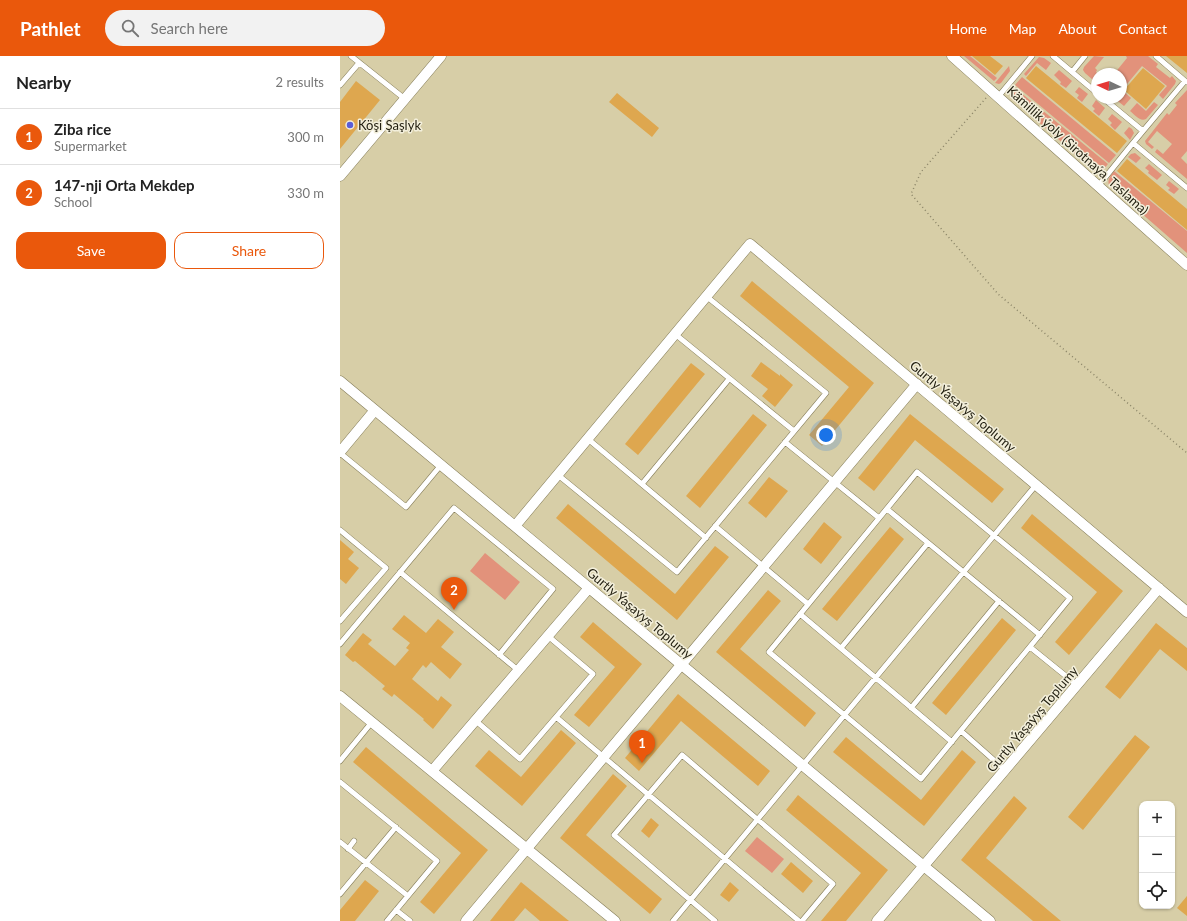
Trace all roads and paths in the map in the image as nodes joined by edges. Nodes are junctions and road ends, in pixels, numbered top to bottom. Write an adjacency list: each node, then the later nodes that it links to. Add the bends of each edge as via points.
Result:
1 (351, 56): 8 (lane)
2 (441, 56): 14 (street)
3 (952, 56): 13 (street, Kämillik ýoly (Sirotnaýa, Taslama))
4 (1032, 56): 13 (lane)
5 (1053, 56): 9 (lane)
6 (1085, 56): 9 (lane)
7 (1156, 56): 10 (lane)
8 (359, 63): 11 (lane); 14 (lane)
9 (1072, 72): 12 (lane)
10 (1186, 81): 16 (lane)
11 (340, 85)
12 (1091, 88)
13 (996, 94): 19 (street, Kämillik ýoly (Sirotnaýa, Taslama)); 32 (path, via 921,172 911,194 998,294)
14 (405, 99): 18 (street)
15 (1110, 104): 16 (lane)
16 (1143, 131): 17 (lane)
17 (1133, 143): 19 (lane); 20 (lane)
18 (340, 176)
19 (1099, 185): 21 (street, Kämillik ýoly (Sirotnaýa, Taslama))
20 (1187, 188)
21 (1187, 264)
22 (706, 296): 23 (street); 26 (street, Gurtly Ýaşaýyş Toplumy, via 750,244); 28 (lane, via 826,393)
23 (675, 334): 24 (lane); 29 (street)
24 (729, 379): 28 (lane); 36 (lane)
25 (340, 381): 27 (street, Gurtly Ýaşaýyş Toplumy)
26 (917, 384): 35 (street); 37 (street, Gurtly Ýaşaýyş Toplumy)
27 (375, 410): 31 (street); 33 (street, Gurtly Ýaşaýyş Toplumy)
28 (794, 432): 30 (lane)
29 (588, 439): 34 (street); 36 (lane)
30 (785, 442): 35 (lane); 41 (lane)
31 (340, 453): 33 (lane, via 406,507)
32 (1187, 453)
33 (441, 465): 40 (street, Gurtly Ýaşaýyş Toplumy)
34 (558, 475): 40 (street); 44 (lane, via 677,572)
35 (834, 482): 39 (lane); 46 (street)
36 (642, 484): 44 (lane)
37 (1036, 485): 43 (lane); 50 (street, Gurtly Ýaşaýyş Toplumy)
38 (887, 508): 39 (lane); 43 (lane, via 918,472); 45 (lane)
39 (879, 518): 52 (lane)
40 (515, 526): 49 (street, Gurtly Ýaşaýyş Toplumy)
41 (715, 526): 44 (lane); 46 (lane)
42 (340, 530): 55 (lane, via 386,568)
43 (994, 535): 48 (lane); 56 (lane, via 1070,598)
44 (706, 538)
45 (928, 542): 48 (lane); 60 (lane)
46 (764, 566): 52 (lane); 62 (street)
47 (400, 572): 58 (lane); 61 (lane); 61 (lane, via 454,508 553,589)
48 (964, 572): 51 (lane); 64 (lane)
49 (589, 588): 57 (street); 62 (street, Gurtly Ýaşaýyş Toplumy)
50 (1159, 588): 53 (street, Gurtly Ýaşaýyş Toplumy); 65 (street, Gurtly Ýaşaýyş Toplumy)
51 (999, 601): 56 (lane); 67 (lane)
52 (808, 604): 54 (lane)
53 (1187, 612)
54 (800, 614): 60 (lane); 68 (lane, via 769,652)
55 (340, 621)
56 (1040, 635): 59 (lane)
57 (548, 636): 63 (street); 69 (lane, via 593,674)
58 (340, 644)
59 (1030, 647): 65 (lane); 72 (lane)
60 (841, 648): 64 (lane)
61 (500, 655): 63 (lane)
62 (682, 664): 74 (street); 76 (street, Gurtly Ýaşaýyş Toplumy)
63 (518, 671): 70 (street)
64 (876, 677): 67 (lane); 68 (lane)
65 (1077, 685): 77 (street, Gurtly Ýaşaýyş Toplumy)
66 (340, 696): 71 (street)
67 (912, 708): 73 (lane)
68 (844, 715): 73 (lane, via 921,779); 76 (lane)
69 (556, 717): 70 (lane, via 520,759); 74 (lane)
70 (476, 721): 78 (street)
71 (372, 722): 75 (lane); 78 (street)
72 (961, 731): 73 (lane); 77 (lane)
73 (952, 742)
74 (604, 757): 80 (lane); 86 (street)
75 (340, 761)
76 (803, 765): 81 (lane); 89 (street, Gurtly Ýaşaýyş Toplumy)
77 (1005, 770): 89 (street, Gurtly Ýaşaýyş Toplumy)
78 (432, 772): 86 (street)
79 (340, 782): 82 (lane)
80 (648, 794): 81 (lane, via 682,755); 87 (lane); 92 (lane, via 614,835)
81 (758, 819): 87 (lane); 101 (lane, via 834,884)
82 (396, 827): 88 (lane); 91 (lane, via 437,861)
83 (354, 841): 85 (lane)
84 (340, 842): 85 (lane)
85 (348, 849): 88 (lane)
86 (527, 849): 96 (street); 97 (street)
87 (724, 859): 92 (lane); 100 (lane)
88 (366, 863): 90 (lane); 91 (lane)
89 (924, 866): 102 (street, Gurtly Ýaşaýyş Toplumy); 103 (street, Gurtly Ýaşaýyş Toplumy)
90 (340, 894)
91 (408, 896): 93 (lane)
92 (690, 900): 98 (lane); 99 (lane)
93 (396, 910): 94 (lane); 95 (lane)
94 (387, 921)
95 (410, 921)
96 (466, 921)
97 (615, 921)
98 (673, 921)
99 (715, 921)
100 (798, 921)
101 (802, 921)
102 (877, 921)
103 (990, 921)

